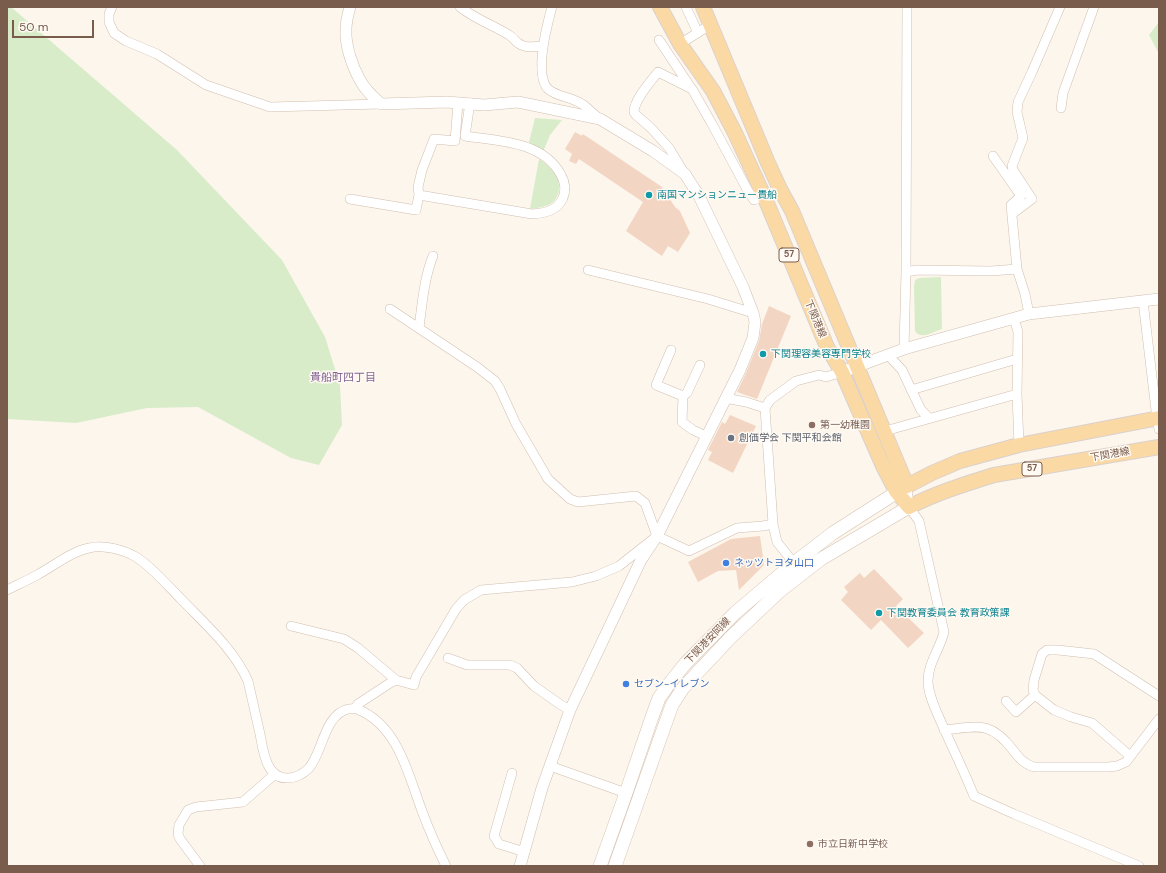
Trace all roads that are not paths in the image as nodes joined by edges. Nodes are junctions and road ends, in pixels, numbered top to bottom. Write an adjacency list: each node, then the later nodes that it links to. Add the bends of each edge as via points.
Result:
1 (112, 7): 17 (street, via 109,22 114,33 156,54 206,85 270,107)
2 (350, 7): 17 (street, via 346,37 352,62 368,92)
3 (460, 7): 14 (street, via 478,20 511,36 519,44)
4 (552, 7): 14 (street)
5 (660, 7): 13 (main road, 下関港線 / 57)
6 (686, 7): 11 (street)
7 (703, 7): 11 (main road, 下関港線 / 57)
8 (907, 7): 31 (street)
9 (1060, 7): 27 (street, via 1018,102 1017,112 1023,138 1012,166 1032,199)
10 (1094, 7): 19 (street, via 1063,93)
11 (704, 29): 13 (street); 23 (main road, 下関港線 / 57)
12 (659, 40): 15 (street)
13 (680, 44): 25 (main road, 下関港線 / 57, via 722,107)
14 (542, 46): 20 (street, via 543,78 548,88 582,104)
15 (692, 89): 22 (street, via 658,72 647,85 634,109 636,115 669,148); 25 (street, via 754,200)
16 (458, 103): 17 (street); 18 (street); 24 (street, via 454,142 434,139 422,170)
17 (381, 104)
18 (470, 104): 20 (street, via 518,102); 24 (street, via 465,136 516,144 536,151 559,170 564,181 563,198 548,212 532,214)
19 (1061, 108)
20 (600, 119): 22 (street)
21 (994, 156): 27 (street, via 1021,196 1011,205)
22 (685, 174): 35 (street, via 699,196)
23 (780, 189): 25 (street); 44 (main road, 下関港線 / 57, via 792,211)
24 (419, 195): 26 (street, via 416,210)
25 (764, 196): 45 (main road, 下関港線 / 57, via 827,347)
26 (350, 199)
27 (1012, 214): 29 (street)
28 (433, 256): 38 (street, via 426,281)
29 (1017, 269): 31 (street); 36 (street)
30 (588, 270): 35 (street)
31 (906, 272): 39 (street)
32 (1159, 299): 33 (street)
33 (1143, 301): 36 (street); 52 (street)
34 (390, 309): 38 (street)
35 (753, 312): 49 (street, via 755,322 751,346)
36 (1029, 314): 37 (street)
37 (1014, 318): 39 (street); 42 (street, via 1018,332)
38 (419, 328): 60 (street, via 495,381 548,480 562,493 578,502 636,496 645,504)
39 (904, 349): 41 (street)
40 (671, 350): 48 (street, via 656,385)
41 (888, 355): 44 (street); 46 (street, via 902,370)
42 (1017, 359): 46 (street); 47 (street)
43 (700, 365): 48 (street, via 687,393)
44 (857, 366): 45 (street); 53 (main road, 下関港線 / 57)
45 (842, 372): 50 (street, via 796,381 770,400); 57 (main road, 下関港線 / 57, via 883,466)
46 (911, 390): 51 (street, via 921,410)
47 (1017, 394): 51 (street); 55 (street)
48 (683, 396): 54 (street, via 682,422)
49 (725, 398): 50 (street); 54 (street)
50 (765, 408): 59 (street)
51 (929, 418): 53 (street)
52 (1158, 422): 55 (main road)
53 (885, 431): 57 (main road, 下関港線 / 57)
54 (706, 436): 60 (street)
55 (1019, 445): 57 (main road, via 960,461)
56 (1159, 447): 58 (main road, 下関港線 / 57, via 994,475 926,498)
57 (902, 488): 58 (main road, 下関港線 / 57); 61 (main road, 下関港安岡線, via 833,534)
58 (909, 507): 61 (main road, 下関港安岡線, via 821,559); 72 (street, via 919,521 944,632 930,666 928,682 930,695)
59 (774, 524): 60 (street, via 737,528 689,551); 61 (street, via 777,542)
60 (657, 536): 65 (street, via 619,566 596,576 572,582 481,590 464,600 456,609 416,677 414,685); 70 (street, via 641,560)
61 (798, 568): 77 (main road, 下関港安岡線, via 736,613 685,664 669,684 659,698); 83 (main road, 下関港安岡線, via 781,590 731,637 683,688 672,705)
62 (7, 590): 76 (street, via 89,548 116,550 138,558 222,641 240,665 248,681 265,756)
63 (291, 626): 65 (street, via 344,639)
64 (448, 658): 70 (street, via 467,665 510,665 517,668 534,686)
65 (396, 680): 69 (street)
66 (1035, 695): 67 (street, via 1034,680 1042,654 1047,650 1058,650 1094,654); 68 (street, via 1016,712); 73 (street, via 1054,710 1092,723)
67 (1159, 696)
68 (1006, 701)
69 (355, 708): 76 (street, via 346,710 334,719 313,762 302,774 293,778 280,778); 80 (street, via 378,723 395,743)
70 (570, 710): 74 (street)
71 (1159, 719): 73 (street)
72 (944, 730): 73 (street, via 978,727 992,729 1026,765 1034,767 1112,766 1126,762); 84 (street, via 974,796)
73 (1130, 756)
74 (550, 766): 77 (street); 78 (street)
75 (512, 773): 78 (street, via 494,836 499,844)
76 (275, 774): 79 (street, via 243,802 196,807 185,813 178,834)
77 (626, 793): 82 (main road, 下関港安岡線)
78 (525, 852): 81 (street)
79 (200, 866)
80 (446, 866)
81 (520, 866)
82 (600, 866)
83 (615, 866)
84 (1139, 866)

